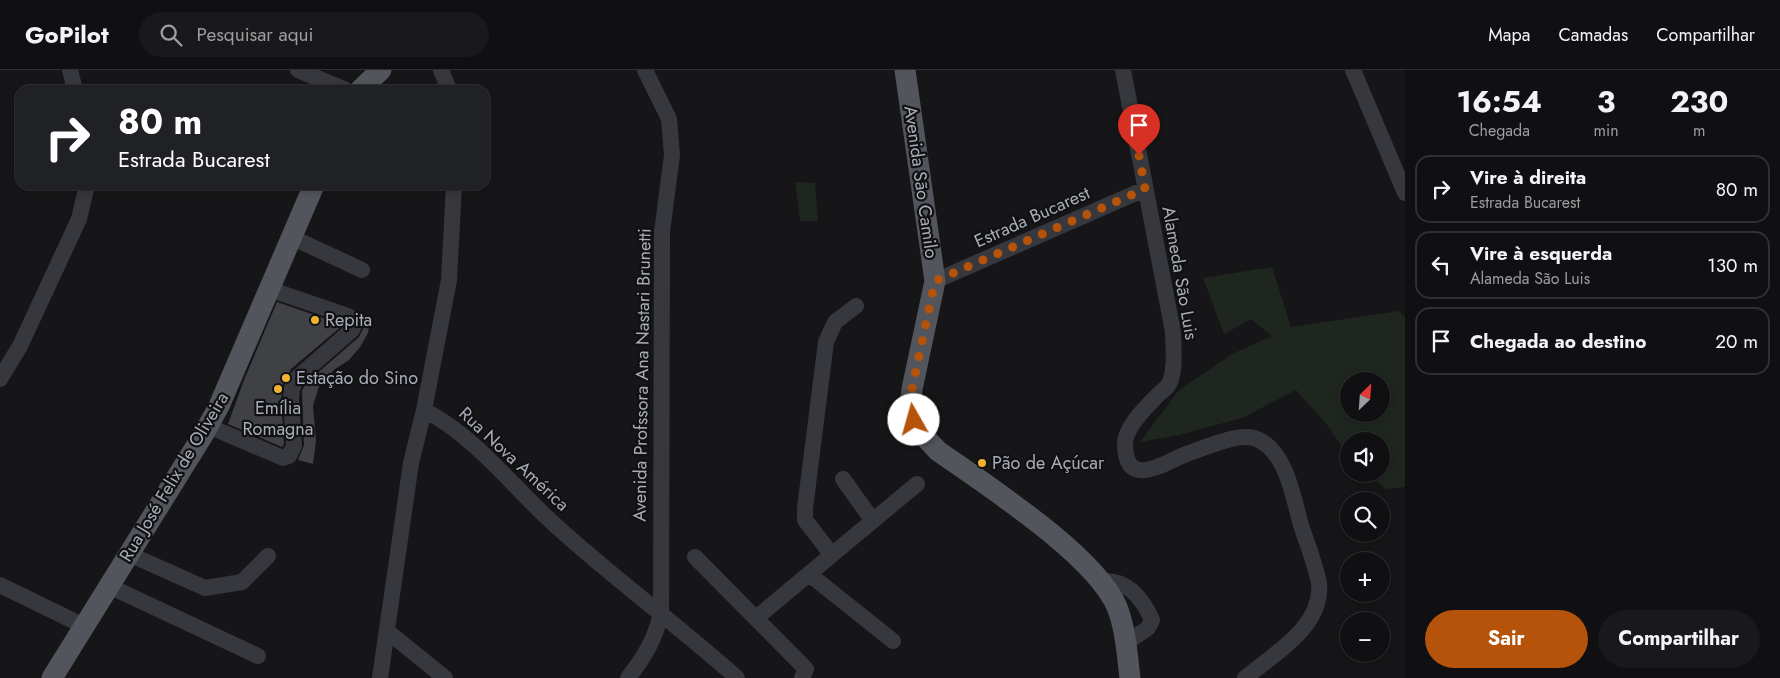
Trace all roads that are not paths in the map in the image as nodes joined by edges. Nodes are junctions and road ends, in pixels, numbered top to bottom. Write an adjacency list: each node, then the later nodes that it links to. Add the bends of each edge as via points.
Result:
1 (70, 70): 9 (street)
2 (298, 70): 10 (street)
3 (381, 70): 11 (main road)
4 (441, 70): 12 (street)
5 (645, 70): 37 (street, Avenida Profssora Ana Nastari Brunetti, via 669,119 672,155 662,232)
6 (905, 70): 20 (main road, Avenida São Camilo)
7 (1123, 70): 13 (street, Alameda São Luis)
8 (1353, 70): 17 (street)
9 (74, 85)
10 (334, 85)
11 (365, 85)
12 (447, 85)
13 (1145, 189): 20 (street, Estrada Bucarest); 51 (street, Alameda São Luis, via 1173,332 1174,363 1168,387 1140,416 1126,437 1129,463 1137,470 1157,469 1184,455 1226,441 1247,437 1259,440 1275,454 1287,474 1319,583 1319,599 1310,620)
14 (85, 190): 23 (street, via 79,219 20,346)
15 (312, 190): 18 (main road, Rua José Felix de Oliveira)
16 (454, 190): 24 (street, via 449,280)
17 (1405, 193)
18 (291, 237): 19 (street); 21 (main road, Rua José Felix de Oliveira)
19 (362, 270)
20 (935, 281): 34 (main road, Avenida São Camilo, via 912,389 910,404 914,420 938,451 1050,533)
21 (269, 289): 25 (main road, Rua José Felix de Oliveira, via 235,372); 25 (street, via 348,316 355,324 298,377 292,388 294,446 289,456 283,458)
22 (856, 306): 30 (street, via 835,322 826,342 805,508 805,520)
23 (0, 379)
24 (424, 410): 37 (street, Rua Nova América, via 442,419 473,444 554,524); 40 (street, via 410,463)
25 (208, 426): 29 (main road, Rua José Felix de Oliveira)
26 (843, 479): 28 (street)
27 (917, 484): 28 (street)
28 (873, 521): 30 (street)
29 (129, 554): 31 (street, via 205,588 242,582); 36 (main road, Rua José Felix de Oliveira)
30 (832, 554): 33 (street)
31 (268, 556)
32 (695, 556): 38 (street)
33 (809, 574): 38 (street); 41 (street)
34 (1100, 582): 42 (main road, Avenida São Camilo, via 1116,606); 42 (street, via 1110,580 1130,588 1146,604 1152,620 1148,628)
35 (0, 585): 39 (street)
36 (109, 586): 39 (main road, Rua José Felix de Oliveira); 43 (street)
37 (662, 614): 47 (street, Avenida Profssora Ana Nastari Brunetti, via 655,638); 48 (street, Rua Nova América)
38 (756, 618): 49 (street, via 806,669)
39 (84, 626): 44 (main road, Rua José Felix de Oliveira)
40 (386, 631): 45 (street); 46 (street)
41 (893, 640)
42 (1126, 642): 50 (main road, Avenida São Camilo)
43 (258, 656)
44 (52, 678)
45 (380, 678)
46 (445, 678)
47 (628, 678)
48 (737, 678)
49 (802, 678)
50 (1130, 678)
51 (1245, 678)

